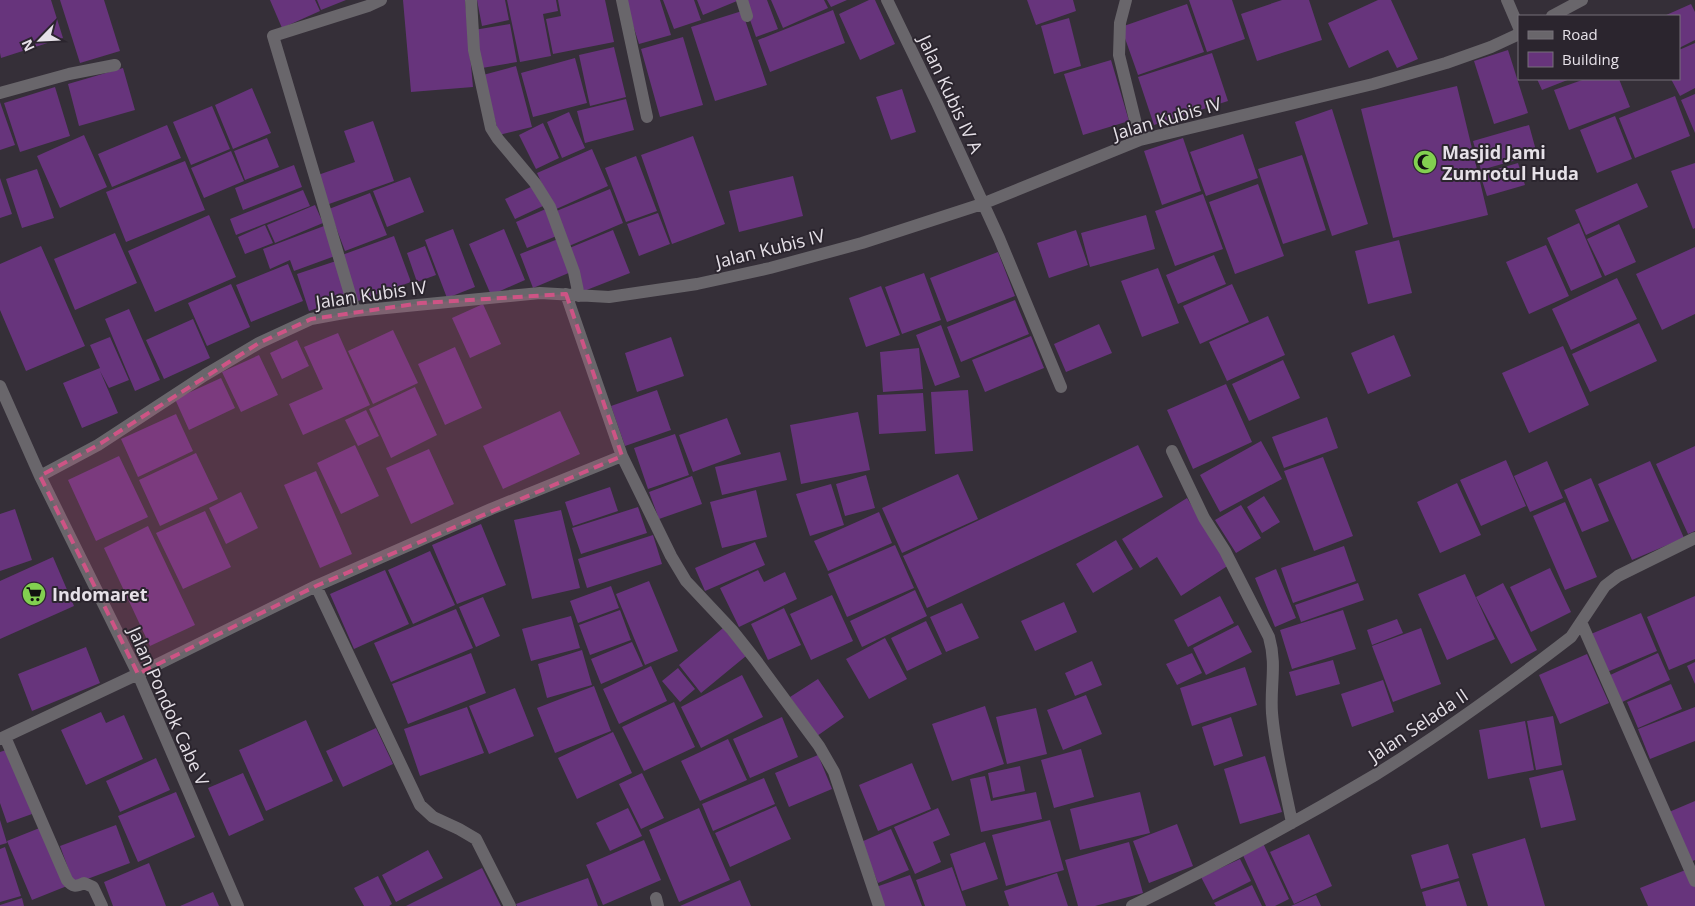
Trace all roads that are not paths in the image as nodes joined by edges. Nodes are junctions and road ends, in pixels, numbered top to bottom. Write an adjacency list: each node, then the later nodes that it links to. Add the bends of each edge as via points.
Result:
1 (381, 0): 20 (street, via 273,36)
2 (471, 0): 19 (street, via 474,50 491,128 550,207 574,272)
3 (622, 0): 15 (street)
4 (742, 0): 10 (street)
5 (887, 0): 17 (street, Jalan Kubis IV A)
6 (1126, 0): 16 (street, via 1120,24 1119,55)
7 (1507, 0): 11 (street)
8 (1582, 0): 9 (street)
9 (1554, 15)
10 (747, 16)
11 (1518, 26)
12 (1518, 34): 16 (street, Jalan Kubis IV, via 1446,63 1382,81)
13 (115, 65): 14 (street)
14 (0, 93)
15 (647, 117)
16 (1140, 140): 17 (street, Jalan Kubis IV)
17 (982, 204): 19 (street, Jalan Kubis IV, via 862,243 770,268 697,284 617,296); 22 (street, Jalan Kubis IV A)
18 (566, 294): 19 (street, Jalan Kubis IV); 20 (street, Jalan Kubis IV, via 540,293); 24 (street)
19 (579, 296)
20 (355, 311): 25 (street, Jalan Kubis IV, via 311,319 259,342 98,445)
21 (0, 386): 25 (street, Jalan Pondok Cabe V)
22 (1061, 388)
23 (1172, 451): 31 (street, via 1204,518 1269,636 1274,667 1272,712)
24 (622, 456): 27 (street); 36 (street, via 686,581 755,659 819,746 834,772)
25 (40, 476): 29 (street, Jalan Pondok Cabe V)
26 (1695, 538): 28 (street, Jalan Selada II, via 1618,576 1605,586)
27 (316, 586): 29 (street); 35 (street, via 420,805 433,817 476,839)
28 (1581, 622): 31 (street, Jalan Selada II, via 1558,647 1470,712 1376,774); 32 (street)
29 (138, 674): 30 (street); 34 (street, Jalan Pondok Cabe V)
30 (3, 738): 33 (street, via 67,880 72,886 84,883 93,887)
31 (1292, 823): 37 (street, Jalan Selada II)
32 (1695, 881)
33 (102, 906)
34 (238, 906)
35 (510, 906)
36 (879, 906)
37 (1132, 906)

